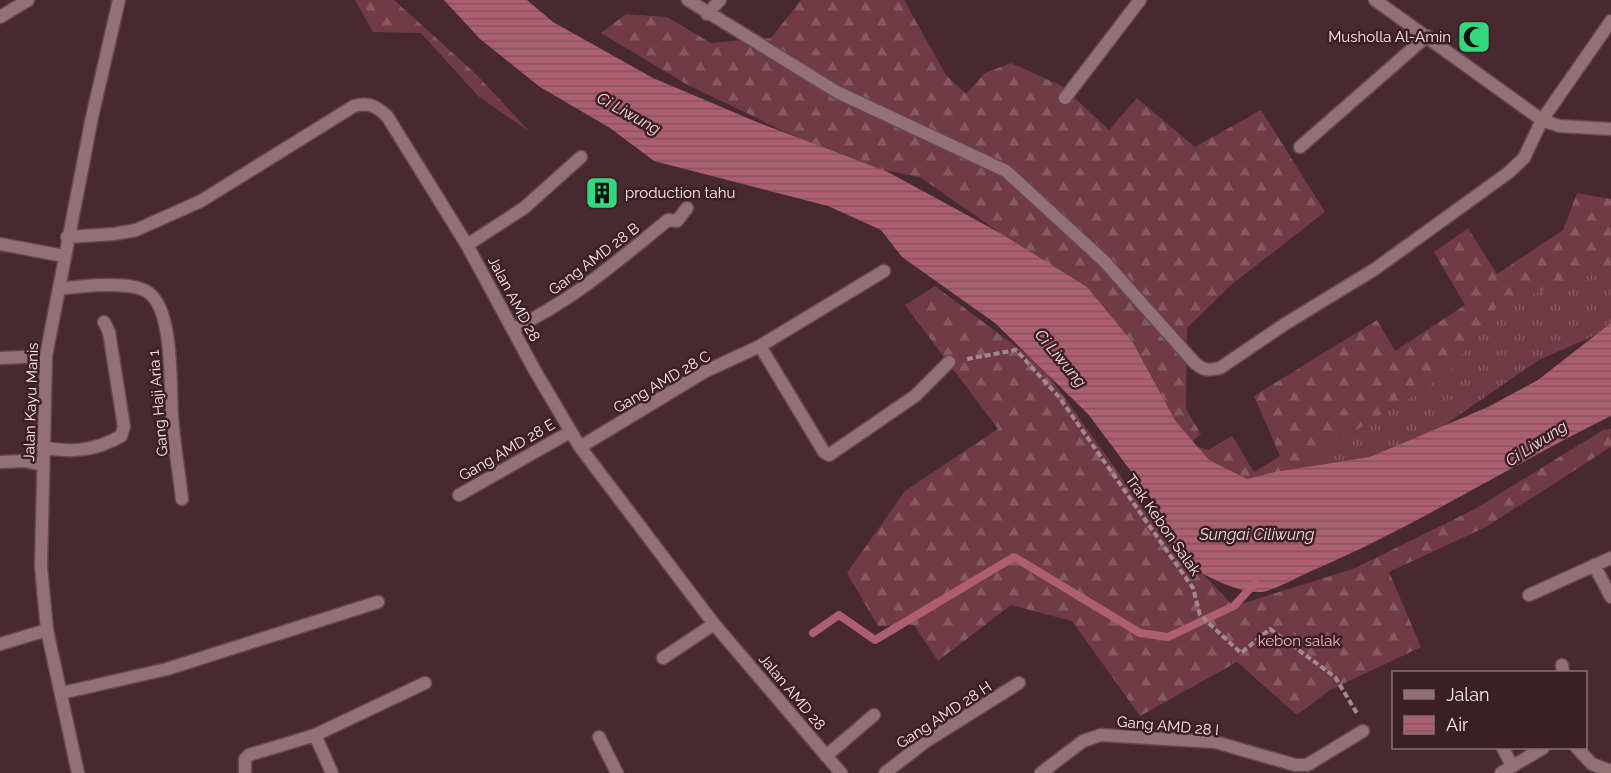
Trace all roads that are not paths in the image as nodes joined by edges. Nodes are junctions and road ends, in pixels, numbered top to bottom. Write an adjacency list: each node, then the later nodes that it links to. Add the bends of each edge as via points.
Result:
1 (28, 0): 8 (street)
2 (120, 0): 17 (street, Jalan Kayu Manis)
3 (687, 0): 7 (street)
4 (720, 0): 7 (street)
5 (1140, 0): 11 (street)
6 (1375, 0): 10 (street)
7 (707, 14): 12 (street, via 837,92 1006,171 1104,261 1192,360 1208,371 1220,368 1375,269 1508,173 1524,158)
8 (0, 17)
9 (1611, 21): 12 (street)
10 (1427, 36): 12 (street); 14 (street)
11 (1065, 98)
12 (1542, 120): 13 (street, via 1559,126)
13 (1611, 129)
14 (1300, 147)
15 (581, 157): 19 (street, via 524,208)
16 (687, 208): 24 (street, Gang AMD 28 B, via 676,221 668,220 580,292)
17 (67, 237): 19 (street, Jalan AMD 28, via 136,230 201,201 364,103 376,106 387,116); 20 (street, Jalan Kayu Manis)
18 (0, 244): 20 (street)
19 (467, 244): 24 (street, Jalan AMD 28)
20 (64, 256): 22 (street, Jalan Kayu Manis)
21 (884, 271): 25 (street, Gang AMD 28 C)
22 (59, 289): 26 (street, Jalan Kayu Manis); 35 (street, Gang Haji Aria 1, via 139,287 158,302 170,350 172,417)
23 (104, 322): 30 (street, via 121,404 121,436 79,451)
24 (513, 328): 29 (street, Jalan AMD 28)
25 (760, 346): 28 (street, via 829,455 915,396); 31 (street, Gang AMD 28 C, via 704,372)
26 (46, 356): 27 (street); 30 (street, Jalan Kayu Manis)
27 (0, 358)
28 (949, 362)
29 (570, 432): 31 (street, Jalan AMD 28); 34 (street, Gang AMD 28 E)
30 (42, 447): 33 (street, Jalan Kayu Manis)
31 (580, 447): 41 (street, Jalan AMD 28)
32 (0, 462): 33 (street)
33 (43, 465): 42 (street, Jalan Kayu Manis, via 41,567)
34 (459, 495)
35 (183, 499)
36 (1611, 558): 37 (street)
37 (1594, 565): 38 (street); 39 (street)
38 (1529, 595)
39 (1611, 597)
40 (378, 602): 47 (street, via 167,669)
41 (714, 624): 44 (street); 55 (street, Jalan AMD 28)
42 (47, 630): 43 (street); 47 (street, Jalan Kayu Manis)
43 (0, 644)
44 (663, 658)
45 (425, 683): 50 (street)
46 (1019, 683): 63 (street, Gang AMD 28 H, via 925,742)
47 (62, 693): 58 (street, Jalan Kayu Manis)
48 (874, 715): 55 (street)
49 (1363, 731): 64 (street, Gang AMD 28 I, via 1307,765 1215,742 1101,735 1083,741)
50 (315, 735): 59 (street, via 249,755 245,759); 60 (street)
51 (599, 737): 61 (street)
52 (1504, 749): 56 (street)
53 (1540, 749): 56 (street)
54 (1579, 749): 57 (street, via 1592,764)
55 (826, 756): 62 (street, Jalan AMD 28)
56 (1512, 766): 65 (street)
57 (1609, 770)
58 (78, 773)
59 (245, 773)
60 (332, 773)
61 (617, 773)
62 (840, 773)
63 (885, 773)
64 (1041, 773)
65 (1501, 773)

